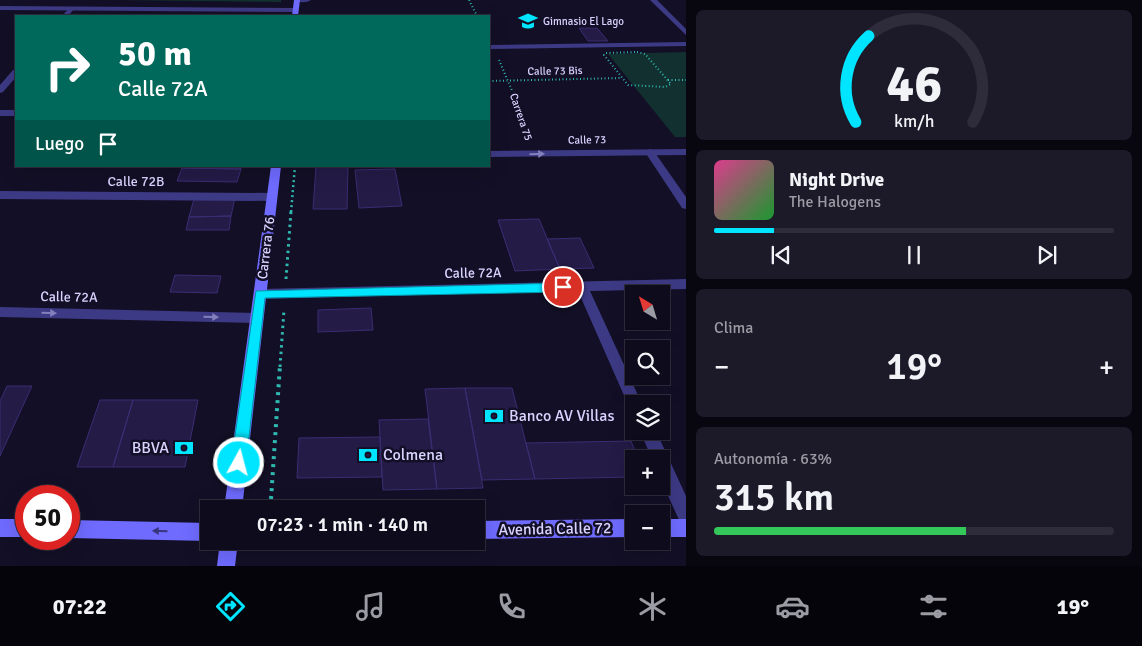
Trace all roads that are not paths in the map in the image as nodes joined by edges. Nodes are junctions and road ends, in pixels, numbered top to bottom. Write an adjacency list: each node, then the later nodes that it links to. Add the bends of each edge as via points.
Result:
1 (297, 0): 2 (street); 6 (main road)
2 (308, 0)
3 (653, 0): 8 (street)
4 (0, 8): 5 (street)
5 (72, 8): 6 (street); 7 (street)
6 (295, 13)
7 (66, 15)
8 (686, 33)
9 (686, 44): 10 (street)
10 (490, 47)
11 (15, 73): 12 (street)
12 (0, 90)
13 (0, 113): 14 (street)
14 (15, 113)
15 (650, 152): 16 (street, Calle 73); 17 (street, Calle 73, one-way to 15); 21 (street)
16 (686, 152)
17 (490, 154)
18 (276, 167): 20 (main road, Carrera 76)
19 (0, 195): 20 (street, Calle 72B)
20 (272, 197): 24 (main road, Carrera 76)
21 (686, 205)
22 (686, 284): 23 (street, Calle 72A)
23 (582, 287): 24 (street, Calle 72A); 27 (street)
24 (260, 294): 26 (main road, Carrera 76)
25 (0, 312): 26 (street, Calle 72A, one-way to 26)
26 (257, 318): 29 (main road, Carrera 76)
27 (631, 395)
28 (670, 480): 30 (street)
29 (234, 500)
30 (686, 516)
31 (0, 528): 32 (main road)
32 (15, 528)
33 (625, 528): 37 (main road, Avenida Calle 72)
34 (670, 528): 35 (main road)
35 (686, 528)
36 (80, 529): 38 (main road, one-way to 36)
37 (485, 530)
38 (200, 532)
39 (228, 550): 40 (main road)
40 (226, 566)

